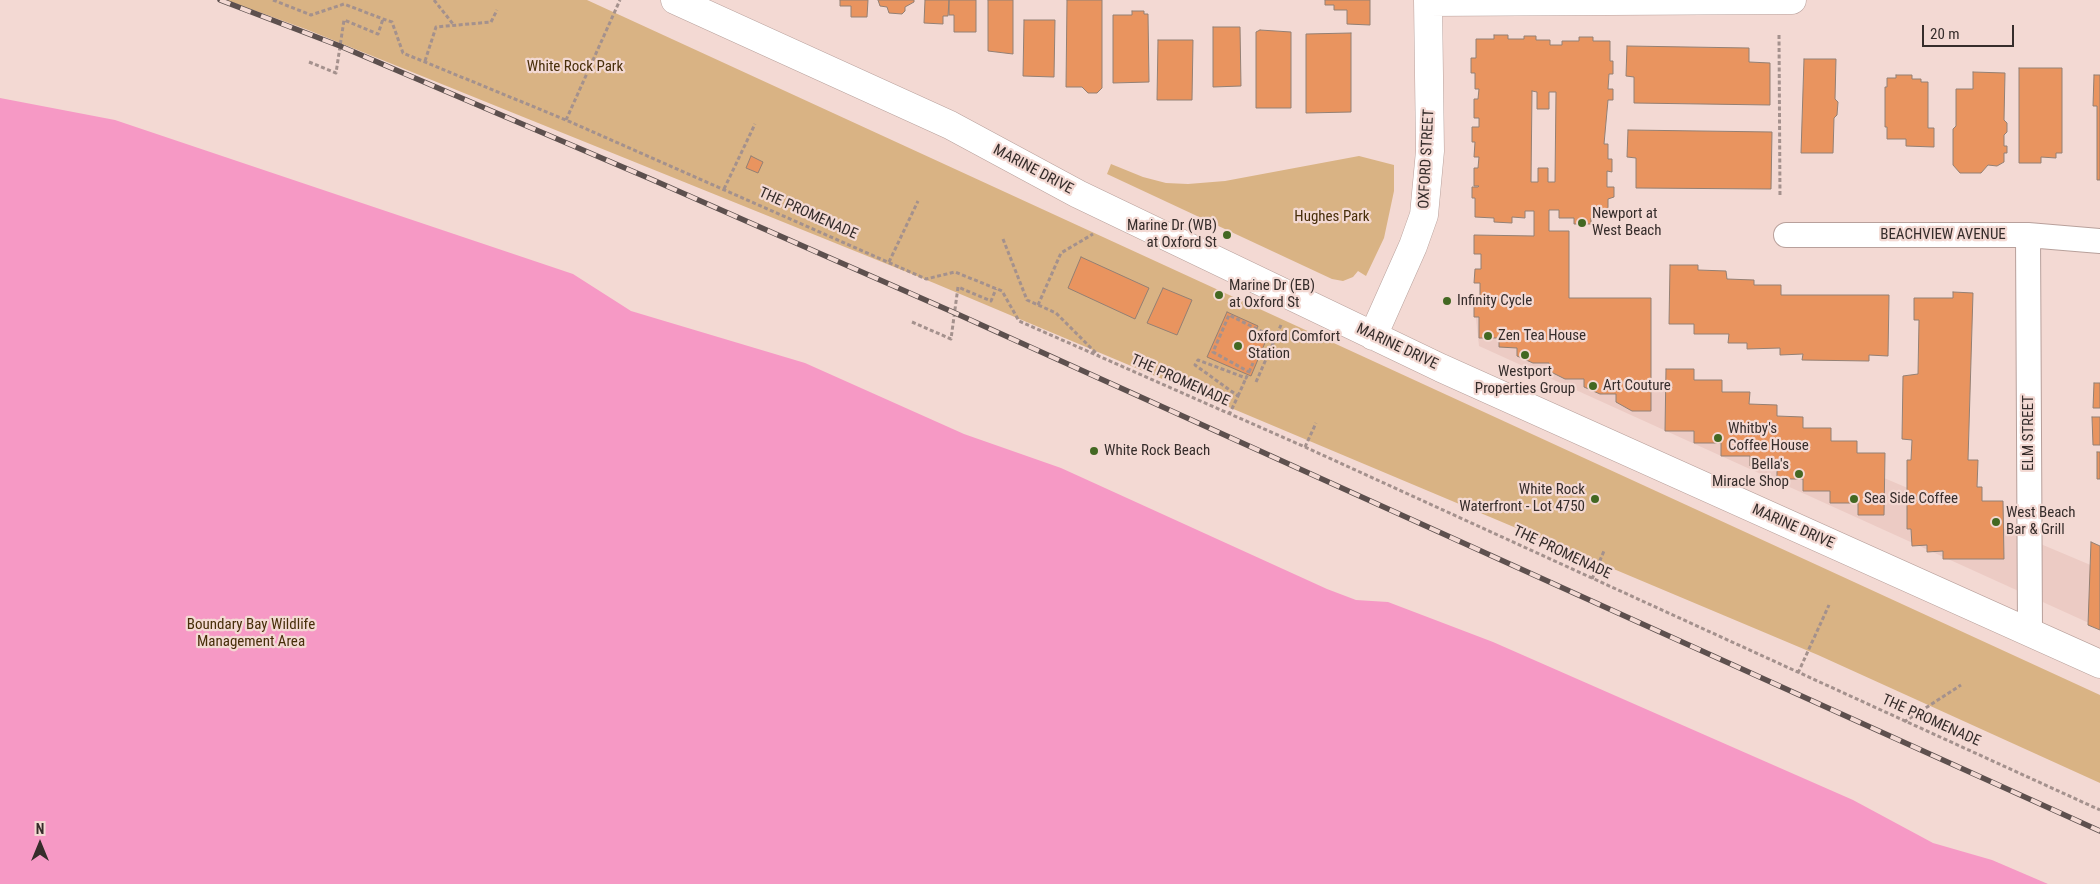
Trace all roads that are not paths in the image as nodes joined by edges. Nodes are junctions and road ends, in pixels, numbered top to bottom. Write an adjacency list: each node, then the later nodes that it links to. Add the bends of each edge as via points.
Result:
1 (675, 0): 7 (street, MARINE DRIVE, via 950,125 1078,194)
2 (1792, 0): 3 (street)
3 (1428, 1): 7 (street, OXFORD STREET, via 1430,151 1424,215)
4 (1786, 235): 5 (street, BEACHVIEW AVENUE)
5 (2028, 235): 6 (street, BEACHVIEW AVENUE); 8 (street, ELM STREET)
6 (2100, 241)
7 (1373, 336): 8 (street, MARINE DRIVE)
8 (2030, 632): 9 (street, MARINE DRIVE)
9 (2100, 664)

